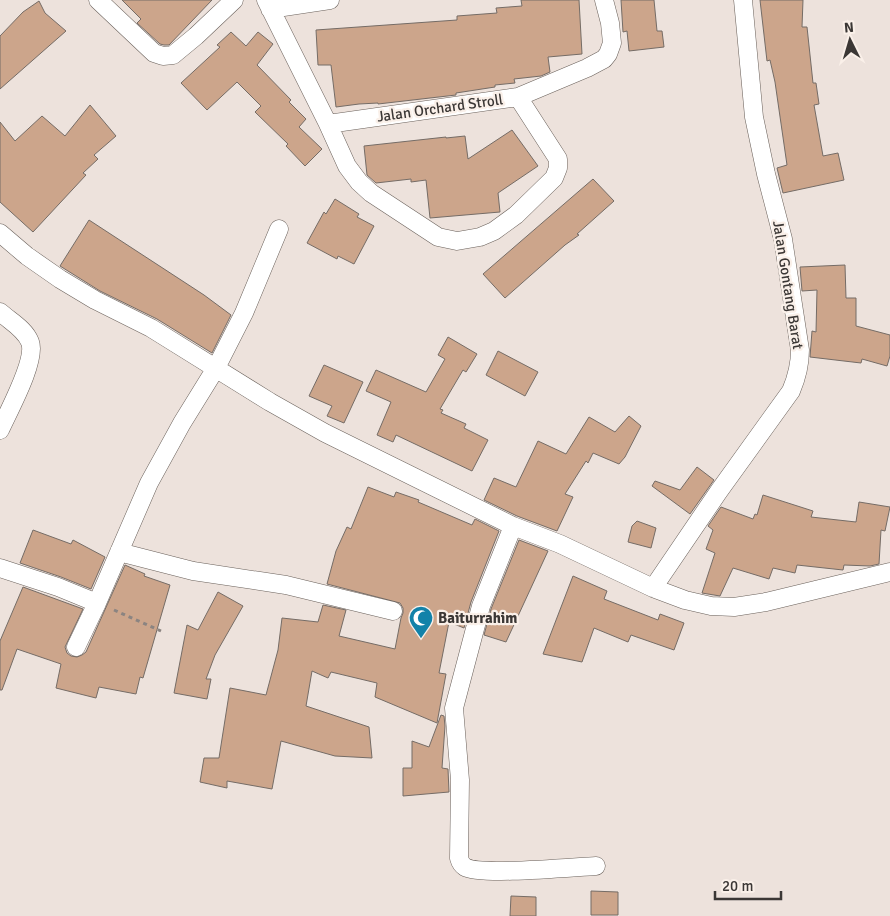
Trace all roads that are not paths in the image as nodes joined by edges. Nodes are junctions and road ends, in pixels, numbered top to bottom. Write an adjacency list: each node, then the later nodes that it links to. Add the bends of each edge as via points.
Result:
1 (98, 0): 2 (street, via 154,53 163,56 173,55)
2 (234, 0)
3 (330, 0): 6 (street)
4 (604, 0): 7 (street, via 612,43 604,59)
5 (744, 0): 18 (street, Jalan Gontang Barat, via 754,117 783,239 800,363 791,391)
6 (268, 4): 8 (street)
7 (518, 97): 8 (street, Jalan Orchard Stroll); 8 (street, Jalan Orchard Stroll, via 558,159 554,178 516,215 494,231 457,242 438,237 371,193 347,166)
8 (328, 124)
9 (279, 229): 12 (street, via 244,313)
10 (0, 233): 12 (street, via 60,279 151,328)
11 (0, 312): 13 (street, via 22,331 31,344 25,377)
12 (216, 368): 14 (street, via 326,433); 15 (street, via 165,452)
13 (0, 430)
14 (513, 526): 18 (street, via 560,544); 22 (street, via 481,606 454,708 460,780 459,858 466,868 487,872)
15 (119, 552): 19 (street); 20 (street, via 193,571 286,585)
16 (0, 568): 19 (street)
17 (890, 572): 18 (street, via 766,602 734,606 711,606)
18 (653, 588)
19 (98, 603): 21 (street)
20 (393, 611)
21 (76, 647)
22 (596, 866)

